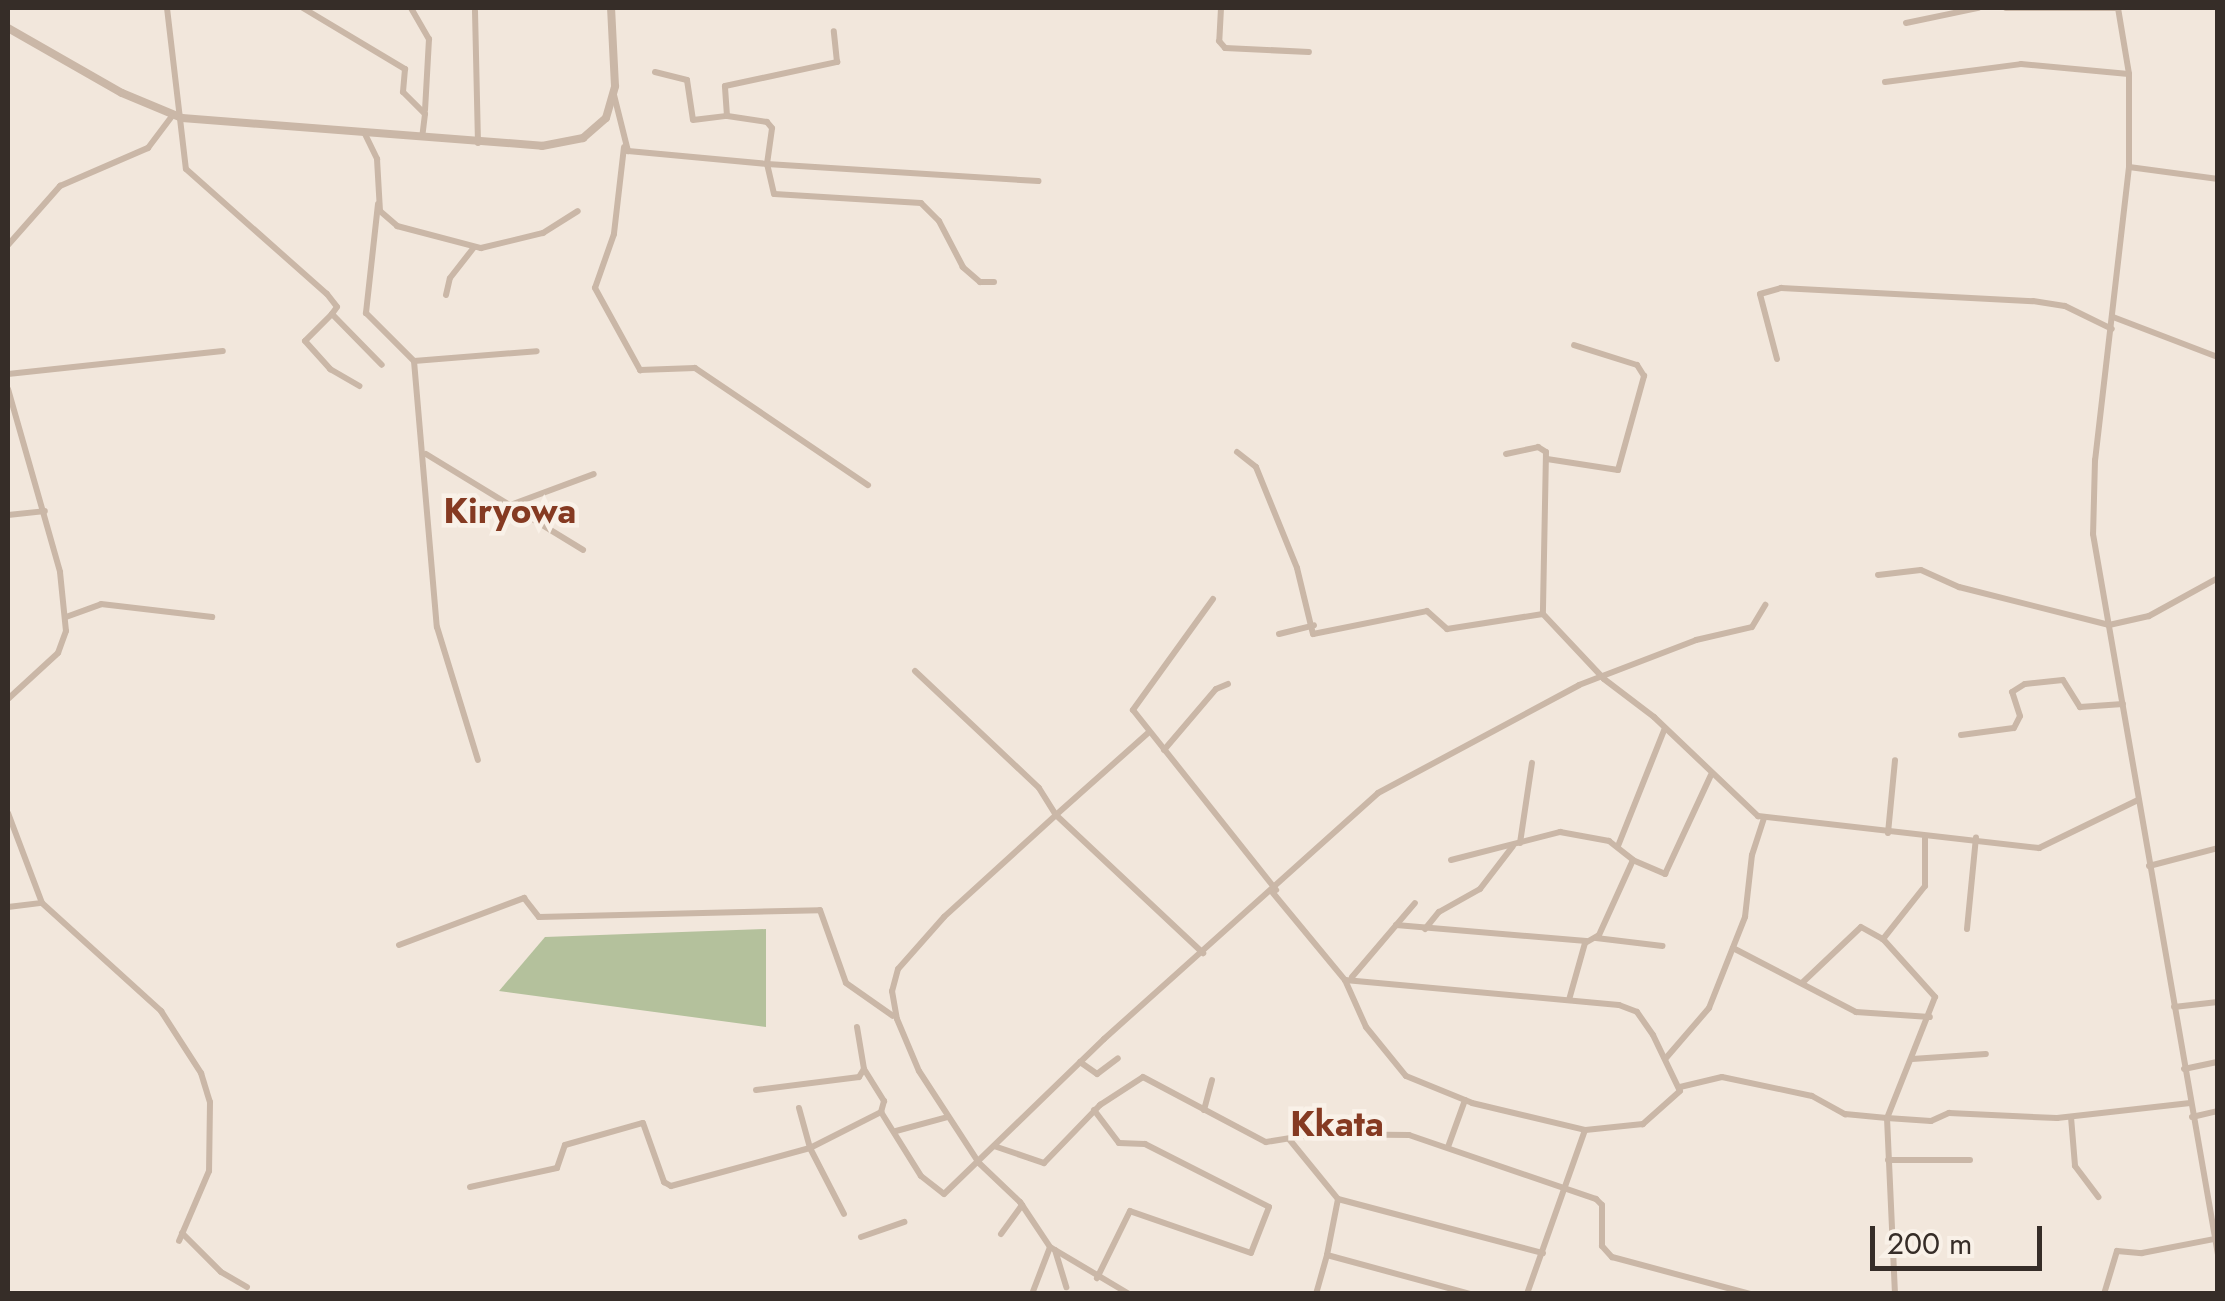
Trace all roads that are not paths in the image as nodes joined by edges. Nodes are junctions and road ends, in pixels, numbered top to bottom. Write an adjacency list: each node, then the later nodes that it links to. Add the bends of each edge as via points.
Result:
1 (167, 8): 20 (street)
2 (304, 8): 18 (street, via 402,65 403,92)
3 (411, 8): 18 (street, via 428,39)
4 (612, 8): 17 (street)
5 (1221, 8): 13 (street, via 1219,40 1225,48)
6 (1978, 8): 10 (street)
7 (2006, 8): 8 (street)
8 (2117, 8): 15 (street)
9 (475, 10): 23 (street)
10 (1906, 23)
11 (8, 28): 20 (street)
12 (834, 31): 19 (street, via 838,62 725,86)
13 (1309, 52)
14 (655, 72): 19 (street, via 687,80 694,120)
15 (2129, 74): 16 (street, via 2021,64); 26 (street)
16 (1885, 82)
17 (613, 94): 23 (street, via 606,118 583,138 542,146); 24 (street)
18 (425, 114): 22 (street)
19 (727, 116): 25 (street, via 770,124)
20 (175, 117): 21 (street); 31 (street, via 148,148 60,186); 35 (street, via 182,161 195,182 327,294 337,308)
21 (364, 131): 22 (street); 29 (street, via 377,159)
22 (422, 137): 23 (street)
23 (478, 143)
24 (624, 147): 25 (street, via 632,153); 53 (street, via 614,234 595,282 640,370 695,368)
25 (766, 164): 28 (street); 33 (street, via 774,194 921,204 939,221 962,268 980,282)
26 (2130, 168): 27 (street); 36 (street)
27 (2218, 179)
28 (1038, 182)
29 (378, 204): 32 (street, via 393,224); 43 (street, via 366,313)
30 (578, 211): 32 (street, via 543,234)
31 (8, 245)
32 (474, 247): 34 (street, via 450,278)
33 (994, 282)
34 (446, 295)
35 (332, 314): 44 (street); 46 (street, via 305,341 330,369)
36 (2113, 317): 37 (street); 41 (street)
37 (2112, 329): 42 (street, via 2064,306 2033,301 1781,288 1760,294); 66 (street, via 2092,515)
38 (1574, 345): 51 (street, via 1637,364 1644,376 1618,470)
39 (537, 351): 43 (street)
40 (223, 352): 45 (street)
41 (2218, 357)
42 (1777, 360)
43 (414, 362): 49 (street)
44 (382, 365)
45 (8, 374)
46 (358, 386)
47 (8, 388): 55 (street)
48 (1237, 452): 65 (street, via 1256,467)
49 (425, 453): 54 (street); 77 (street, via 436,627)
50 (1506, 454): 51 (street, via 1542,448)
51 (1547, 459): 62 (street)
52 (594, 474): 54 (street)
53 (868, 485)
54 (512, 504): 57 (street)
55 (45, 511): 56 (street); 64 (street)
56 (8, 516)
57 (584, 550)
58 (1878, 576): 66 (street, via 1921,570)
59 (2218, 578): 66 (street, via 2150,616)
60 (1213, 599): 74 (street, via 1192,636 1135,702 1136,720)
61 (1765, 605): 69 (street, via 1752,626 1696,640)
62 (1543, 614): 65 (street, via 1447,629 1427,612 1313,634); 69 (street)
63 (212, 617): 64 (street, via 102,604)
64 (66, 618): 71 (street, via 58,653)
65 (1314, 625): 67 (street)
66 (2109, 625): 72 (street)
67 (1279, 634)
68 (915, 671): 83 (street, via 1030,780)
69 (1604, 679): 73 (street); 94 (street, via 1579,685 1382,790)
70 (1228, 684): 76 (street, via 1216,689)
71 (8, 699)
72 (2123, 704): 75 (street, via 2080,707 2063,680 2025,684 2012,692 2020,716 2014,728); 81 (street)
73 (1665, 728): 80 (street); 89 (street)
74 (1148, 733): 76 (street); 83 (street)
75 (1960, 735)
76 (1164, 750): 94 (street)
77 (478, 760)
78 (1895, 760): 85 (street)
79 (1532, 763): 88 (street)
80 (1712, 774): 84 (street); 92 (street, via 1666,874)
81 (2138, 800): 86 (street, via 2050,847); 93 (street)
82 (8, 813): 95 (street)
83 (1056, 815): 107 (street); 114 (street, via 944,916 898,969 892,991)
84 (1764, 819): 85 (street); 106 (street)
85 (1888, 833): 87 (street)
86 (1976, 837): 87 (street); 99 (street)
87 (1926, 838): 102 (street, via 1925,886)
88 (1516, 845): 89 (street, via 1574,832); 91 (street); 100 (street, via 1480,889 1439,912)
89 (1618, 846): 92 (street)
90 (2218, 848): 93 (street)
91 (1451, 860)
92 (1633, 860): 101 (street)
93 (2150, 866): 112 (street)
94 (1274, 892): 107 (street); 108 (street)
95 (42, 903): 97 (street); 154 (street, via 161,1012 201,1072 210,1102 209,1171)
96 (1415, 903): 98 (street)
97 (8, 907)
98 (1396, 925): 100 (street); 108 (street)
99 (1967, 929)
100 (1425, 930): 103 (street)
101 (1596, 938): 103 (street); 105 (street)
102 (1883, 938): 109 (street, via 1861,927); 113 (street, via 1932,988)
103 (1586, 941): 110 (street)
104 (399, 945): 114 (street, via 524,898 539,917 820,910 846,983)
105 (1663, 946)
106 (1733, 948): 109 (street); 118 (street, via 1702,1020)
107 (1204, 953): 120 (street)
108 (1348, 979): 110 (street); 127 (street, via 1366,1027 1396,1068)
109 (1802, 983): 113 (street, via 1856,1012)
110 (1569, 1000): 118 (street, via 1632,1009)
111 (2218, 1002): 112 (street)
112 (2174, 1007): 123 (street)
113 (1930, 1016): 119 (street)
114 (896, 1019): 134 (street)
115 (857, 1027): 122 (street)
116 (1986, 1054): 119 (street)
117 (1118, 1058): 120 (street, via 1097,1074)
118 (1666, 1058): 125 (street)
119 (1912, 1059): 137 (street, via 1899,1076)
120 (1080, 1062): 141 (street)
121 (2218, 1062): 123 (street)
122 (864, 1069): 126 (street, via 859,1077); 133 (street, via 884,1101)
123 (2184, 1069): 128 (street)
124 (1212, 1080): 131 (street)
125 (1680, 1087): 137 (street, via 1722,1077 1812,1096 1845,1114); 138 (street, via 1642,1124)
126 (756, 1090)
127 (1465, 1100): 138 (street); 143 (street)
128 (2190, 1103): 135 (street); 136 (street)
129 (799, 1108): 142 (street)
130 (1094, 1110): 131 (street, via 1138,1077); 141 (street, via 1044,1163); 163 (street, via 1119,1142 1144,1144 1269,1207 1251,1253 1130,1211)
131 (1204, 1110): 140 (street, via 1259,1140)
132 (2218, 1111): 136 (street)
133 (881, 1112): 139 (street); 142 (street)
134 (948, 1116): 139 (street); 146 (street)
135 (2071, 1117): 137 (street); 149 (street, via 2075,1166)
136 (2192, 1117): 157 (street)
137 (1888, 1118): 144 (street)
138 (1585, 1130): 148 (street)
139 (896, 1131): 146 (street, via 938,1194)
140 (1289, 1138): 143 (street, via 1394,1134); 150 (street)
141 (994, 1146): 146 (street)
142 (810, 1148): 147 (street, via 672,1186 664,1182 643,1123 565,1145 557,1168); 152 (street)
143 (1448, 1148): 148 (street)
144 (1888, 1160): 145 (street); 172 (street)
145 (1970, 1160)
146 (979, 1163): 151 (street)
147 (470, 1188)
148 (1564, 1193): 160 (street); 171 (street, via 1602,1203 1602,1246 1612,1257)
149 (2098, 1197)
150 (1338, 1199): 160 (street); 161 (street)
151 (1022, 1205): 155 (street); 159 (street)
152 (844, 1214)
153 (904, 1222): 156 (street)
154 (182, 1233): 158 (street); 164 (street)
155 (1001, 1234)
156 (861, 1237)
157 (2214, 1238): 162 (street); 173 (street, via 2142,1253 2117,1251)
158 (178, 1241)
159 (1052, 1248): 163 (street); 165 (street); 166 (street)
160 (1543, 1254): 170 (street)
161 (1328, 1255): 168 (street); 169 (street)
162 (2218, 1255)
163 (1096, 1278): 167 (street)
164 (247, 1287)
165 (1066, 1288)
166 (1032, 1294)
167 (1129, 1294)
168 (1316, 1294)
169 (1471, 1294)
170 (1527, 1294)
171 (1750, 1294)
172 (1895, 1294)
173 (2104, 1294)

